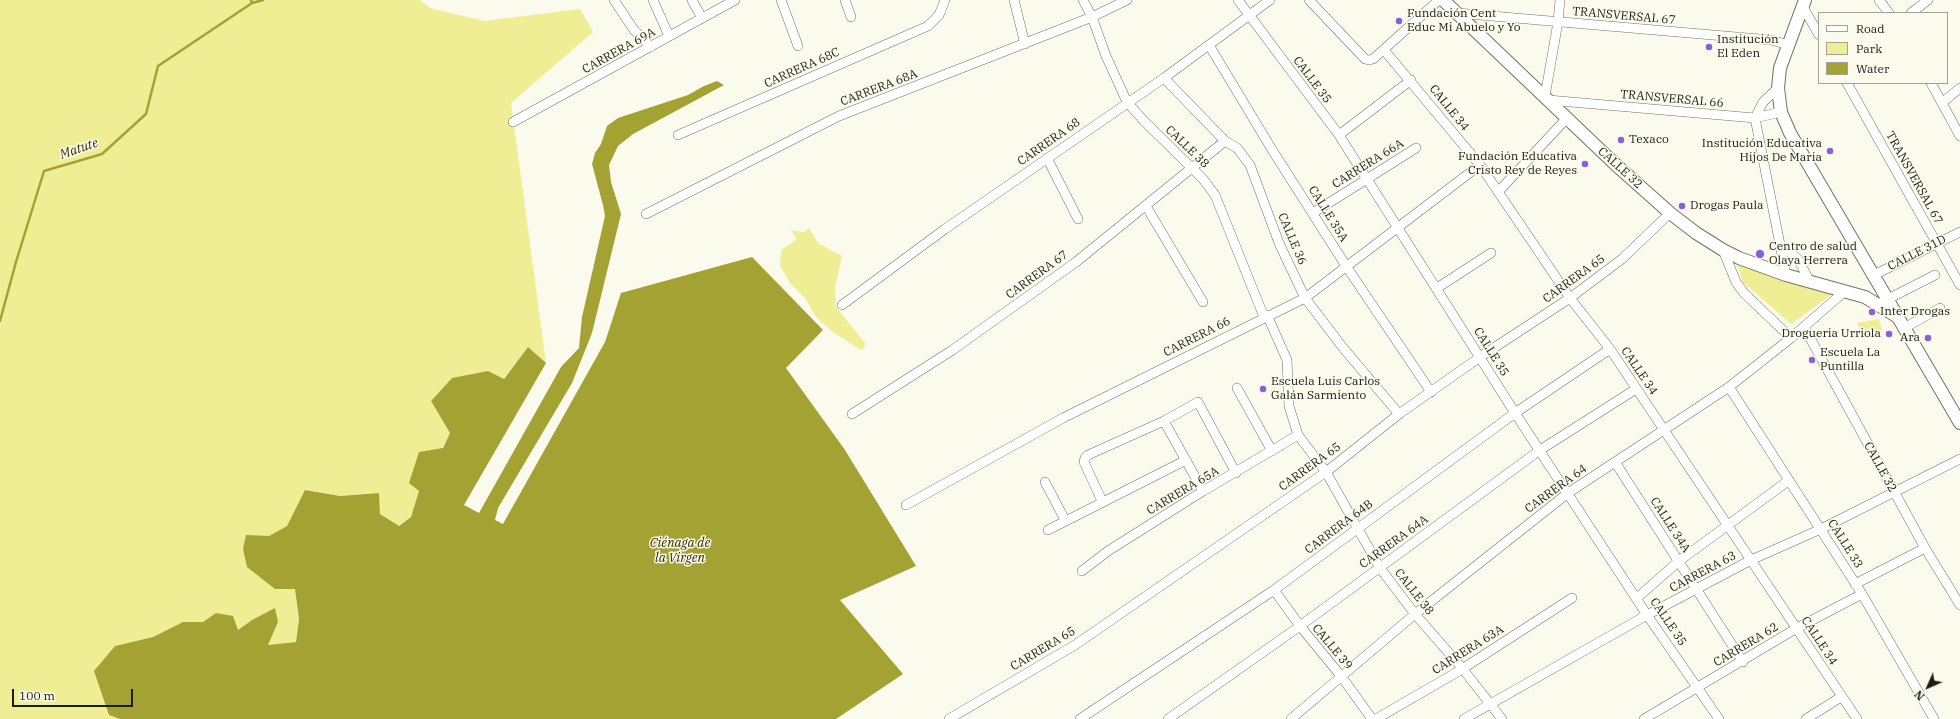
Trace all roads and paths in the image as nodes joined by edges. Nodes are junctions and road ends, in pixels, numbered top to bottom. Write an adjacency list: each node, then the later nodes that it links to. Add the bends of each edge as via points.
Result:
1 (614, 0): 34 (street, via 634,30)
2 (653, 0): 29 (street)
3 (692, 0): 26 (street)
4 (735, 0): 26 (street, CARRERA 69A)
5 (781, 0): 33 (street)
6 (845, 0): 24 (street)
7 (945, 0): 49 (street, CARRERA 68C, via 935,20 928,26)
8 (1014, 0): 30 (street)
9 (1083, 0): 25 (street, CALLE 38)
10 (1127, 0): 25 (street, CARRERA 68A)
11 (1238, 0): 23 (street, CALLE 35)
12 (1270, 0): 23 (street, CARRERA 68)
13 (1309, 0): 35 (street, via 1365,59 1373,59)
14 (1439, 0): 35 (street)
15 (1443, 0): 22 (street, CALLE 32)
16 (1560, 0): 27 (street)
17 (1879, 0): 20 (street)
18 (1928, 0): 21 (street)
19 (1804, 4): 28 (street); 32 (street, CALLE 31D)
20 (1888, 12)
21 (1912, 12)
22 (1457, 13): 27 (street, TRANSVERSAL 67); 42 (street, CALLE 32)
23 (1249, 15): 31 (street, CARRERA 68); 50 (street, CALLE 35)
24 (851, 17)
25 (1092, 17): 30 (street, CARRERA 68A); 43 (street, CALLE 38, via 1106,56)
26 (702, 18): 29 (street, CARRERA 69A)
27 (1558, 22): 32 (street, TRANSVERSAL 67, via 1771,40); 42 (street)
28 (1818, 33)
29 (669, 36): 34 (street, CARRERA 69A)
30 (1025, 44): 62 (street, CARRERA 68A, via 839,116)
31 (1210, 45): 36 (street, CARRERA 68); 60 (street, CALLE 35A)
32 (1789, 45): 41 (street, CALLE 31D, via 1780,68)
33 (798, 46)
34 (651, 47): 48 (street, CARRERA 69A)
35 (1384, 50): 37 (street, CALLE 34)
36 (1164, 78): 43 (street, CARRERA 68); 52 (street, CALLE 36)
37 (1411, 80): 50 (street); 55 (street, CALLE 34)
38 (1848, 84): 67 (street, TRANSVERSAL 67)
39 (1932, 84): 44 (street)
40 (1960, 88): 44 (street)
41 (1778, 92): 45 (street, CALLE 31D); 47 (street, via 1763,102)
42 (1547, 98): 46 (street, CALLE 32); 47 (street, TRANSVERSAL 66)
43 (1128, 102): 54 (street, CARRERA 68); 56 (street, CALLE 38)
44 (1942, 102): 51 (street)
45 (1781, 112): 47 (street, TRANSVERSAL 66); 72 (street, CALLE 31D, via 1790,133)
46 (1567, 118): 58 (street); 61 (street, CALLE 32)
47 (1755, 118): 66 (street)
48 (513, 122)
49 (678, 135)
50 (1339, 135): 57 (street, CALLE 35)
51 (1960, 136)
52 (1225, 141): 56 (street, CARRERA 67); 78 (street, CALLE 36, via 1237,148 1250,165 1279,244)
53 (1416, 148): 57 (street, CARRERA 66A)
54 (1046, 158): 63 (street); 82 (street, CARRERA 68)
55 (1480, 165): 58 (street, CALLE 34); 64 (street, CARRERA 66)
56 (1193, 169): 59 (street, CARRERA 67); 84 (street, CALLE 38, via 1215,195)
57 (1368, 179): 60 (street, CARRERA 66A); 64 (street, CALLE 35)
58 (1498, 192): 79 (street, CALLE 34)
59 (1146, 206): 81 (street); 96 (street, CARRERA 67, via 1076,262 951,351)
60 (1313, 213): 70 (street, CALLE 35A)
61 (1670, 213): 68 (street, CALLE 32); 79 (street, CARRERA 65, via 1622,259)
62 (646, 214)
63 (1078, 219)
64 (1398, 226): 70 (street, CARRERA 66); 76 (street, CALLE 35)
65 (1960, 232): 67 (street, CALLE 31D)
66 (1779, 242): 71 (street); 74 (street, via 1798,259)
67 (1937, 243): 72 (street, CALLE 31D); 75 (street, TRANSVERSAL 67)
68 (1723, 250): 71 (street, CALLE 32); 88 (street, via 1736,282)
69 (1491, 254): 76 (street)
70 (1346, 266): 78 (street, CARRERA 66); 94 (street, CALLE 35A)
71 (1786, 275): 74 (street, CALLE 32)
72 (1874, 275): 80 (street, CALLE 31D)
73 (1935, 275): 80 (street)
74 (1810, 282): 77 (street, CALLE 32)
75 (1960, 285)
76 (1437, 288): 90 (street, CALLE 35)
77 (1845, 292): 85 (street, CALLE 32, via 1872,300); 86 (street, CARRERA 64)
78 (1306, 298): 84 (street, CARRERA 66); 97 (street, CALLE 36, via 1344,349)
79 (1570, 298): 89 (street, CALLE 34); 90 (street, CARRERA 65)
80 (1888, 299): 85 (street, CALLE 31D)
81 (1202, 302)
82 (842, 305)
83 (1940, 308): 87 (street)
84 (1266, 316): 101 (street, CALLE 38, via 1287,360 1289,406); 115 (street, CARRERA 66, via 1062,418)
85 (1898, 317): 87 (street, CALLE 31D)
86 (1804, 327): 88 (street, CARRERA 64); 112 (street, CALLE 32)
87 (1904, 328): 99 (street, CALLE 31D)
88 (1791, 338): 91 (street, CARRERA 64)
89 (1610, 349): 93 (street, CALLE 34); 95 (street, CARRERA 64B)
90 (1480, 357): 94 (street, CARRERA 65); 95 (street, CALLE 35)
91 (1729, 387): 100 (street, CARRERA 64); 109 (street, CALLE 33)
92 (1237, 388): 103 (street)
93 (1636, 389): 100 (street, CALLE 34); 102 (street, CARRERA 64A)
94 (1431, 392): 97 (street, CARRERA 65)
95 (1515, 413): 102 (street, CALLE 35); 118 (street, CARRERA 64B)
96 (852, 414)
97 (1399, 414): 107 (street, CARRERA 65)
98 (1164, 421): 105 (street); 108 (street, via 1198,402); 114 (street, via 1085,458 1084,462)
99 (1960, 424)
100 (1665, 430): 106 (street, CARRERA 64); 117 (street, CALLE 34)
101 (1298, 435): 103 (street, CARRERA 65A); 107 (street, CALLE 38)
102 (1540, 450): 113 (street, CALLE 35); 124 (street, CARRERA 64A)
103 (1272, 451): 108 (street, CARRERA 65A)
104 (1960, 459): 112 (street, CARRERA 63)
105 (1186, 460): 111 (street); 114 (street)
106 (1615, 462): 113 (street, CARRERA 64); 123 (street, CALLE 34A)
107 (1326, 472): 118 (street, CALLE 38); 143 (street, CARRERA 65, via 1075,645)
108 (1236, 473): 111 (street, CARRERA 65A)
109 (1788, 481): 117 (street); 119 (street, CALLE 33)
110 (1045, 482): 116 (street)
111 (1203, 491): 125 (street, CARRERA 65A, via 1108,551)
112 (1894, 491): 119 (street, CARRERA 63); 121 (street, CALLE 32)
113 (1568, 493): 131 (street, CALLE 35); 133 (street, CARRERA 64)
114 (1102, 501): 116 (street)
115 (906, 504)
116 (1065, 520): 120 (street)
117 (1728, 524): 122 (street, CALLE 34); 123 (street)
118 (1359, 527): 124 (street, CALLE 38); 127 (street, CARRERA 64B)
119 (1821, 529): 122 (street, CARRERA 63); 126 (street, CALLE 33)
120 (1048, 530)
121 (1925, 548): 126 (street); 132 (street, CALLE 32)
122 (1751, 560): 128 (street, CARRERA 63); 136 (street, CALLE 34)
123 (1679, 561): 128 (street, CALLE 34A); 131 (street)
124 (1380, 568): 133 (street, CALLE 38); 135 (street, CARRERA 64A)
125 (1082, 571)
126 (1855, 584): 129 (street, CALLE 33)
127 (1274, 590): 135 (street, CALLE 39); 144 (street, CARRERA 64B)
128 (1696, 590): 134 (street, CARRERA 63); 137 (street, CALLE 34A)
129 (1862, 594): 136 (street, CARRERA 62); 155 (street, CALLE 33)
130 (1572, 598): 138 (street, CARRERA 63A)
131 (1637, 598): 134 (street, CALLE 35)
132 (1959, 602)
133 (1415, 614): 138 (street, CALLE 38); 139 (street, CARRERA 64)
134 (1647, 615): 140 (street, CALLE 35); 142 (street, CARRERA 63)
135 (1300, 626): 139 (street, CALLE 39); 145 (street, CARRERA 64A)
136 (1797, 628): 137 (street, CARRERA 62); 141 (street, CALLE 34)
137 (1743, 662): 140 (street, CARRERA 62)
138 (1462, 668): 142 (street, CALLE 38); 148 (street, CARRERA 63A)
139 (1341, 676): 146 (street, CARRERA 64); 147 (street, CALLE 39)
140 (1698, 688): 151 (street, CARRERA 62); 152 (street, CALLE 35)
141 (1841, 697): 153 (street); 154 (street, CALLE 34)
142 (1491, 704): 149 (street, CARRERA 63); 150 (street, CALLE 38)
143 (949, 719)
144 (1080, 719)
145 (1168, 719)
146 (1292, 719)
147 (1372, 719)
148 (1376, 719)
149 (1464, 719)
150 (1502, 719)
151 (1644, 719)
152 (1719, 719)
153 (1806, 719)
154 (1857, 719)
155 (1934, 719)

